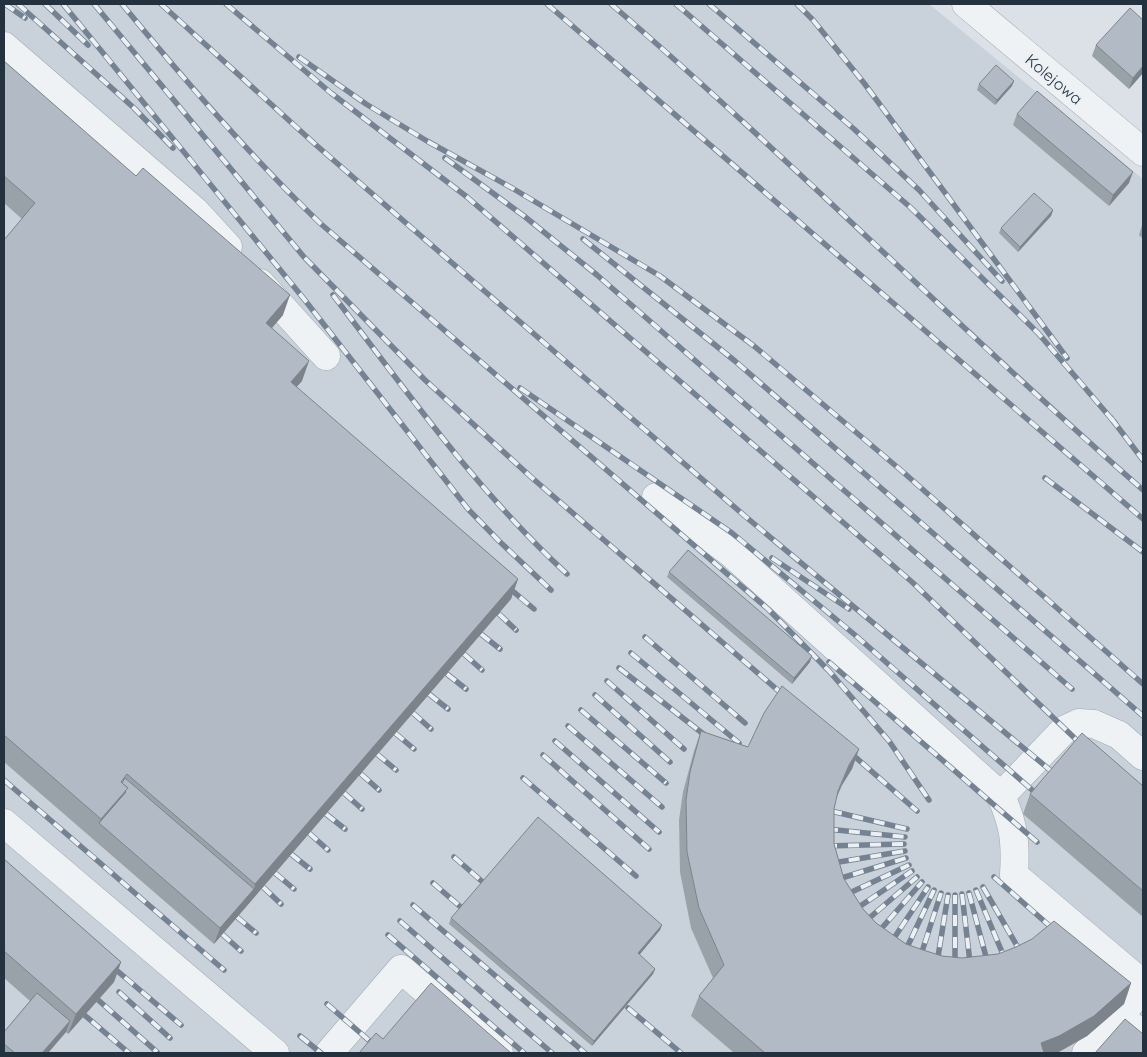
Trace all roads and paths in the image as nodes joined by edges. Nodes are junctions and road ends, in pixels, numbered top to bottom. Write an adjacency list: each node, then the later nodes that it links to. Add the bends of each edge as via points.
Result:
1 (966, 4): 3 (street, Kolejowa)
2 (4, 46): 4 (street, via 195,211)
3 (1139, 140)
4 (326, 356)
5 (656, 497): 7 (street, via 731,553)
6 (1143, 756): 7 (street, via 1119,735 1094,724 1078,723 1064,730)
7 (1001, 796): 9 (street, via 1012,820 1016,849 1014,875)
8 (4, 822): 12 (street)
9 (1143, 985): 10 (street)
10 (1120, 1017): 11 (street); 15 (street)
11 (1143, 1035)
12 (276, 1053)
13 (329, 1053): 14 (street, via 401,969)
14 (499, 1053)
15 (1086, 1053)

